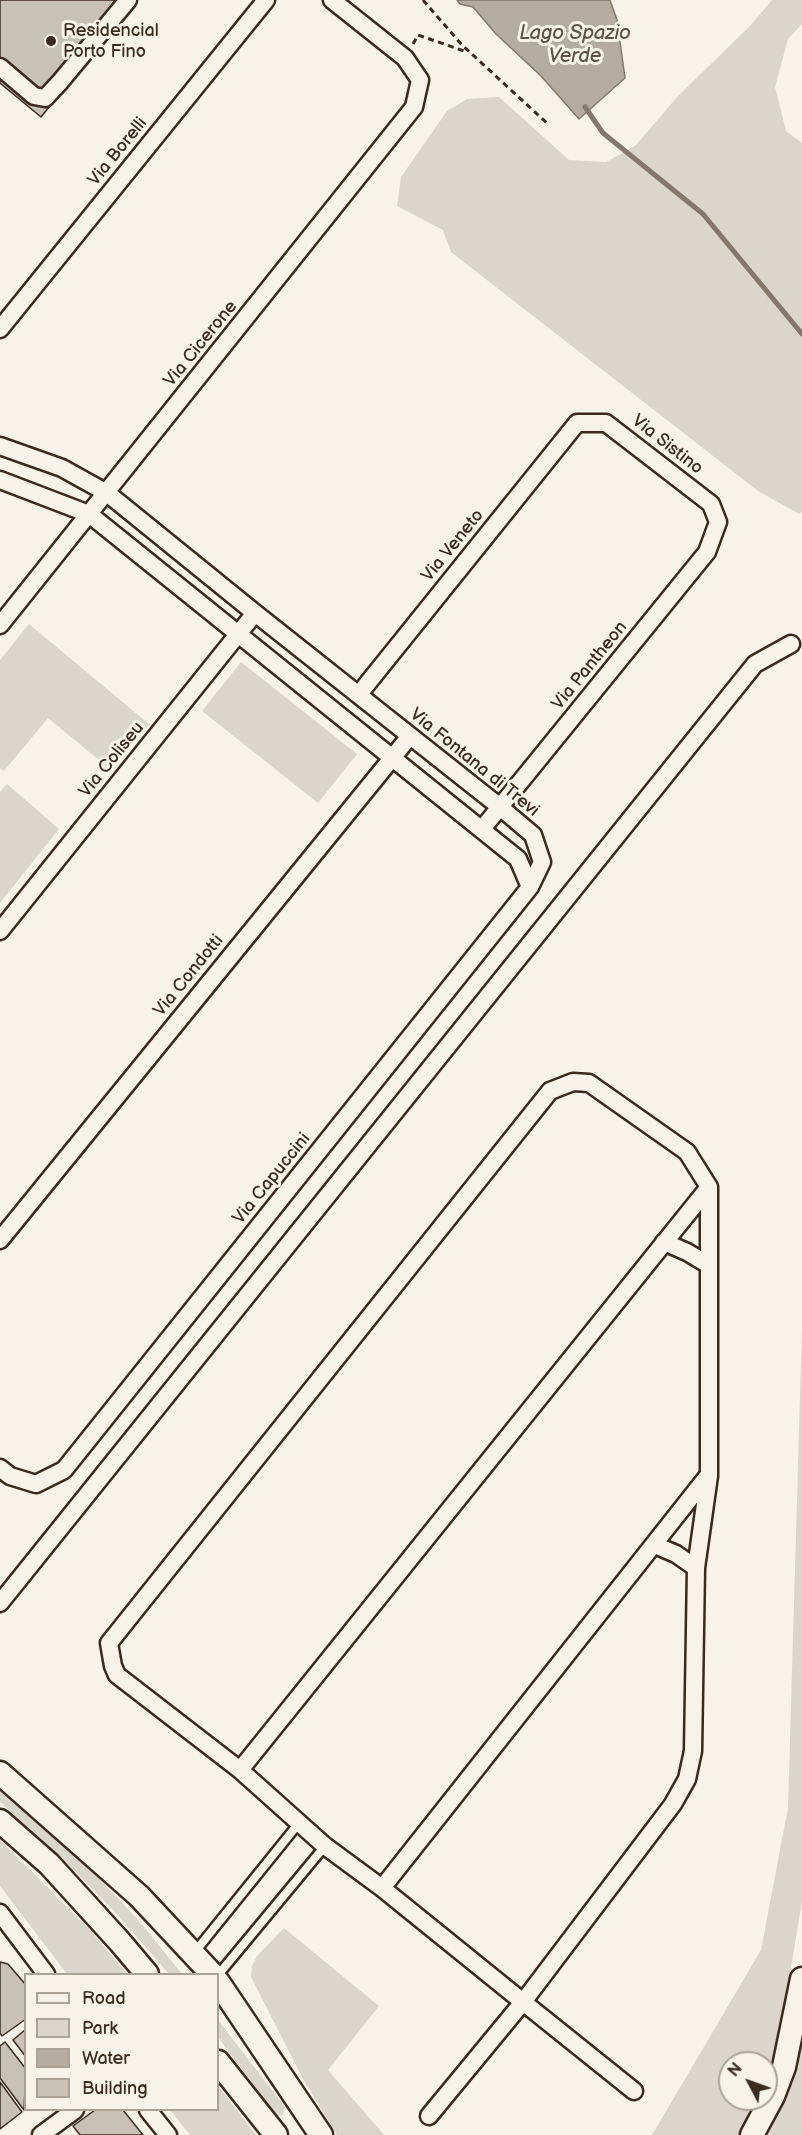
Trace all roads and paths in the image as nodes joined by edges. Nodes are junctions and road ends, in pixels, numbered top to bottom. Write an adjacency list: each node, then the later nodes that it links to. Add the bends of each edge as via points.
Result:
1 (128, 0): 7 (street, via 45,98 34,96)
2 (266, 0): 9 (street, Via Borelli)
3 (332, 0): 6 (street)
4 (423, 0): 5 (path)
5 (470, 53): 6 (path, via 418,34); 8 (path)
6 (405, 58): 13 (street, Via Cicerone, via 420,80 414,107)
7 (0, 67)
8 (549, 125)
9 (0, 329)
10 (577, 423): 15 (street, Via Sistino, via 606,423 711,504); 20 (street, Via Veneto)
11 (0, 446): 13 (street, Via Fontana di Trevi, via 62,468)
12 (0, 480): 14 (street)
13 (107, 493): 14 (street, Via Cicerone); 16 (street, Via Fontana di Trevi)
14 (89, 514): 17 (street, Via Cicerone); 18 (street)
15 (718, 522): 23 (street, Via Pantheon, via 707,552)
16 (255, 613): 18 (street, Via Coliseu); 20 (street, Via Fontana di Trevi)
17 (0, 625)
18 (237, 635): 22 (street); 26 (street, Via Coliseu)
19 (791, 644): 35 (street, via 755,664)
20 (359, 694): 21 (street, Via Fontana di Trevi)
21 (410, 736): 22 (street, Via Condotti); 23 (street, Via Fontana di Trevi)
22 (392, 756): 24 (street); 28 (street, Via Condotti)
23 (500, 807): 24 (street, Via Pantheon); 25 (street, Via Fontana di Trevi, via 533,835 542,862)
24 (482, 829): 25 (street, via 518,859)
25 (530, 887): 31 (street, Via Capuccini, via 64,1470 36,1484 10,1476)
26 (0, 931)
27 (709, 1187): 29 (street); 30 (street); 36 (street, via 687,1152 589,1083 573,1082 550,1091 110,1643 117,1675)
28 (0, 1240)
29 (664, 1242): 30 (street); 36 (street)
30 (707, 1264): 32 (street)
31 (0, 1468)
32 (709, 1476): 33 (street); 34 (street)
33 (655, 1545): 34 (street); 41 (street)
34 (696, 1568): 51 (street, via 693,1751 687,1779 673,1804)
35 (0, 1603)
36 (240, 1770): 39 (street)
37 (0, 1773): 44 (street, via 139,1896)
38 (0, 1821): 46 (street, via 49,1864)
39 (299, 1823): 40 (street); 44 (lane)
40 (325, 1846): 41 (street); 48 (lane)
41 (382, 1888): 51 (street)
42 (0, 1913): 43 (street)
43 (6, 1934): 45 (street)
44 (194, 1954): 47 (street)
45 (45, 1973)
46 (146, 1973)
47 (211, 1973)
48 (219, 1974)
49 (802, 1979): 61 (street, via 784,2067)
50 (219, 1984): 57 (street)
51 (523, 2002): 53 (street); 56 (street)
52 (219, 2063): 60 (street)
53 (634, 2091)
54 (72, 2111): 58 (street)
55 (150, 2111): 59 (street)
56 (429, 2116)
57 (317, 2133)
58 (41, 2135)
59 (168, 2135)
60 (276, 2135)
61 (752, 2135)

